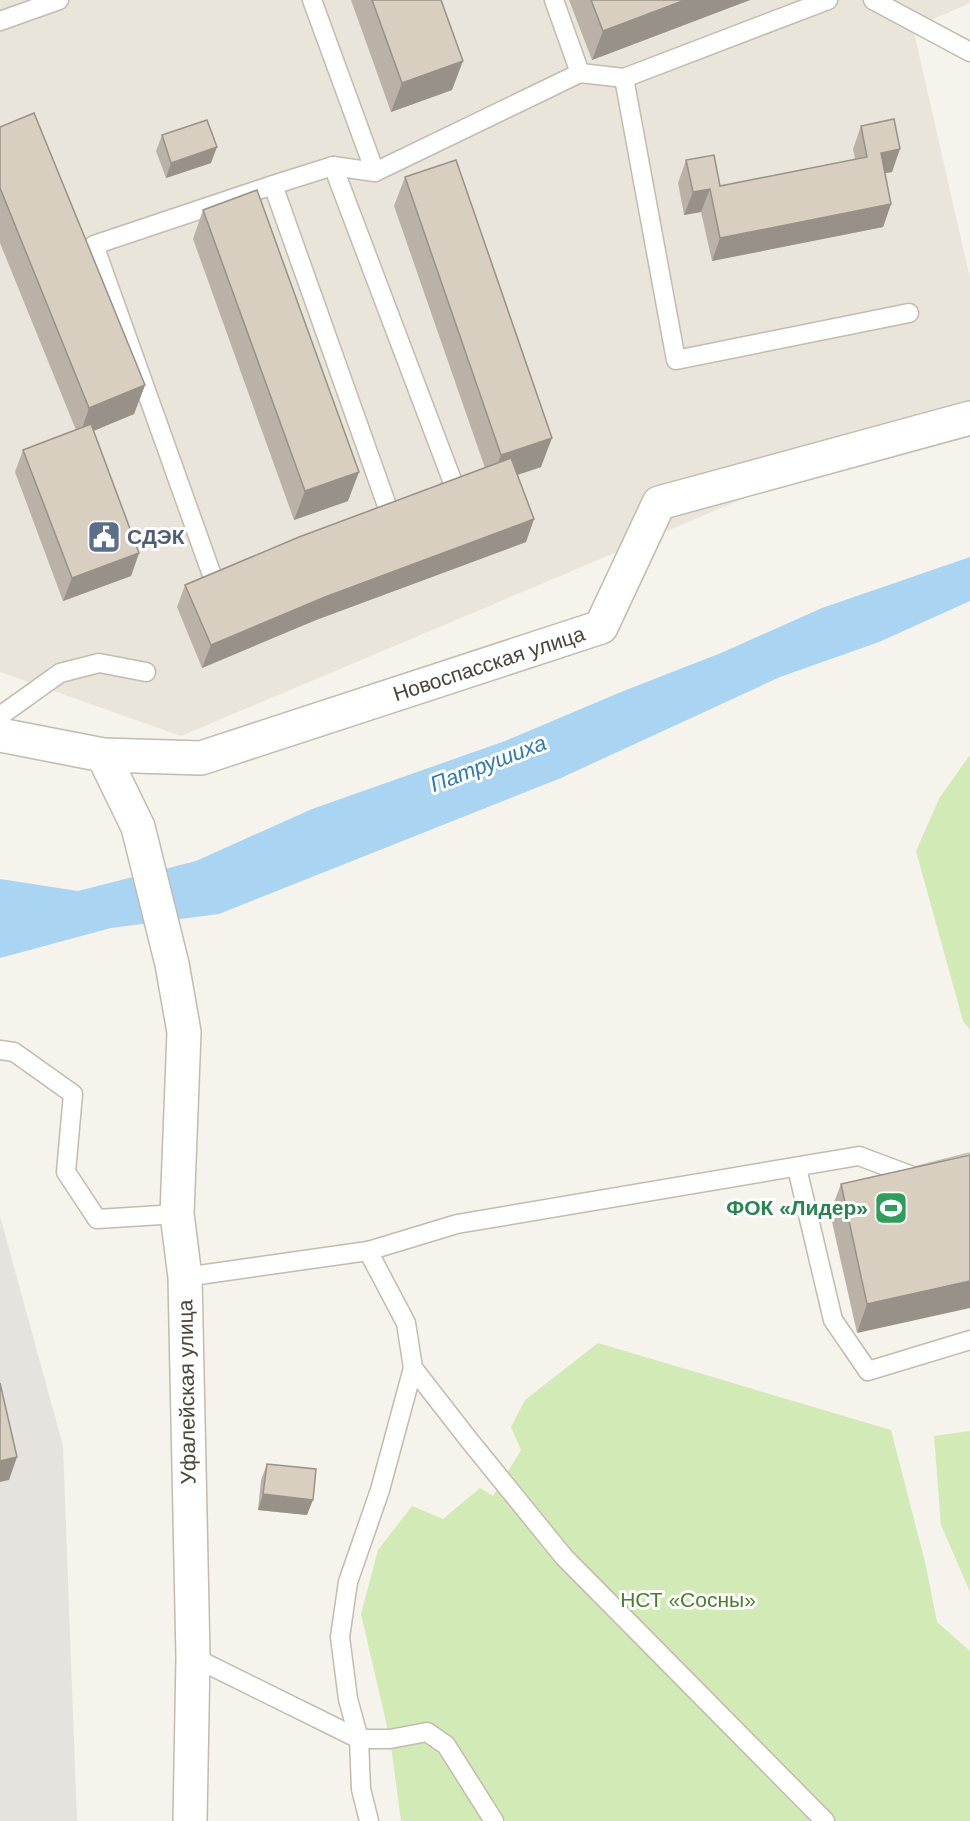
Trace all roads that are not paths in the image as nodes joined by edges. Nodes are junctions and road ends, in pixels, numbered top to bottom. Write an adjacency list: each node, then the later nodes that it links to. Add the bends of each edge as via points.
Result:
1 (59, 0): 6 (lane)
2 (312, 0): 11 (lane)
3 (554, 0): 8 (lane)
4 (828, 0): 9 (lane)
5 (873, 0): 7 (lane)
6 (0, 21)
7 (970, 52)
8 (580, 73): 9 (lane); 11 (lane)
9 (624, 78): 13 (lane, via 676,360)
10 (333, 166): 11 (lane); 12 (lane); 12 (lane, via 455,488 391,518)
11 (375, 172)
12 (273, 185): 15 (lane, via 94,245)
13 (909, 313)
14 (970, 418): 19 (street, Новоспасская улица, via 659,503 601,627 201,758)
15 (213, 578)
16 (146, 672): 17 (lane, via 99,663 60,673)
17 (0, 716)
18 (0, 735): 19 (street, Новоспасская улица)
19 (103, 755): 23 (street, Уфалейская улица, via 138,827 172,964 184,1032)
20 (0, 1050): 23 (lane, via 14,1052 73,1094 66,1172 97,1219)
21 (970, 1163): 22 (lane, via 915,1177 859,1156)
22 (797, 1168): 24 (lane, via 457,1224); 26 (lane, via 832,1320 868,1371)
23 (177, 1214): 25 (street, Уфалейская улица)
24 (368, 1251): 25 (lane); 27 (lane, via 406,1323)
25 (184, 1278): 28 (street, Уфалейская улица)
26 (970, 1340)
27 (413, 1368): 29 (lane, via 380,1490 348,1582 340,1637 348,1700); 33 (lane, via 564,1557)
28 (193, 1657): 29 (lane); 30 (street, Уфалейская улица)
29 (359, 1739): 31 (lane, via 361,1789); 32 (lane, via 390,1739 427,1732 446,1745)
30 (190, 1821)
31 (369, 1821)
32 (494, 1821)
33 (825, 1821)

